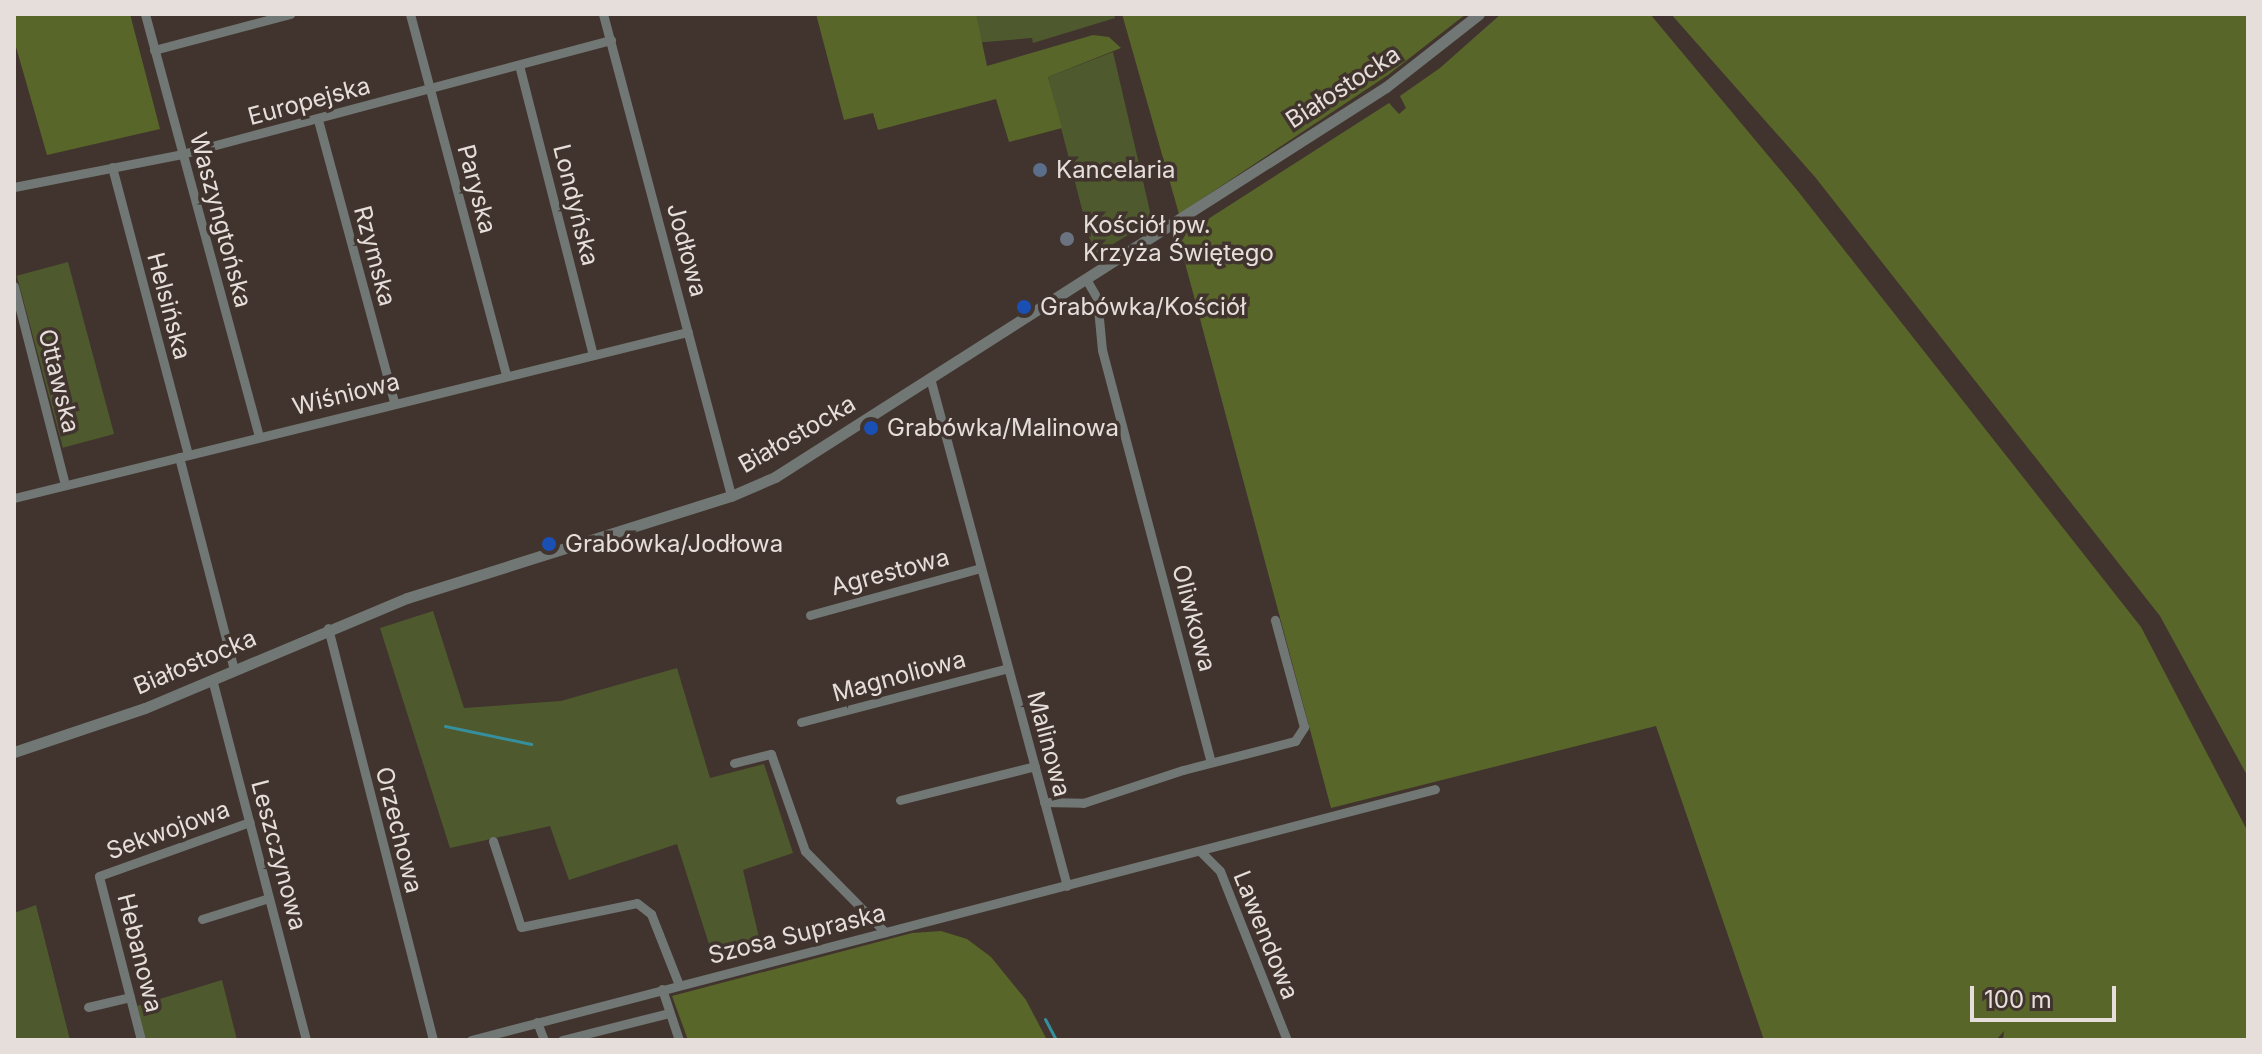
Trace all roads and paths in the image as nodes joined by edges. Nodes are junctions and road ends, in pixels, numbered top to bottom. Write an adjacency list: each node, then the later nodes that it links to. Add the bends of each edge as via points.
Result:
1 (145, 14): 7 (street, Waszyngtońska)
2 (290, 14): 7 (street)
3 (410, 14): 9 (street, Paryska)
4 (603, 14): 6 (street, Jodłowa)
5 (1479, 14): 14 (street, Białostocka, via 1386,87)
6 (611, 40): 8 (street, Europejska); 16 (street, Jodłowa)
7 (154, 50): 11 (street, Waszyngtońska)
8 (519, 65): 9 (street, Europejska); 17 (street, Londyńska)
9 (430, 89): 10 (street, Europejska); 18 (street, Paryska)
10 (318, 120): 11 (street, Europejska); 20 (street, Rzymska)
11 (182, 154): 12 (street, Europejska); 21 (street, Waszyngtońska)
12 (112, 167): 13 (street, Europejska); 22 (street, Helsińska)
13 (14, 187)
14 (1086, 279): 19 (street, Białostocka); 35 (street, Oliwkowa, via 1097,298 1102,350)
15 (14, 286): 23 (street, Ottawska)
16 (688, 332): 17 (street, Wiśniowa); 24 (street, Jodłowa)
17 (593, 355): 18 (street, Wiśniowa)
18 (506, 374): 20 (street, Wiśniowa)
19 (930, 378): 24 (street, Białostocka, via 775,477); 26 (street, Malinowa)
20 (394, 402): 21 (street, Wiśniowa)
21 (259, 436): 22 (street, Wiśniowa)
22 (183, 455): 23 (street, Wiśniowa); 31 (street, Helsińska)
23 (65, 485): 25 (street, Wiśniowa)
24 (731, 496): 29 (street, Białostocka, via 478,574)
25 (14, 498)
26 (981, 568): 27 (street, Agrestowa); 30 (street, Malinowa)
27 (810, 615)
28 (1275, 620): 35 (street, via 1304,727 1295,741)
29 (328, 628): 31 (street, Białostocka); 57 (street, Orzechowa)
30 (1008, 668): 33 (street, Magnoliowa); 37 (street, Malinowa)
31 (234, 669): 32 (street, Białostocka)
32 (212, 679): 34 (street, Białostocka, via 111,721); 41 (street, Leszczynowa)
33 (801, 722)
34 (14, 752)
35 (1211, 762): 40 (street, via 1083,803)
36 (734, 763): 48 (street, via 771,754 805,851)
37 (1035, 766): 39 (street); 40 (street, Malinowa)
38 (1435, 789): 43 (street)
39 (900, 800)
40 (1044, 802): 45 (street, Malinowa)
41 (250, 822): 44 (street, Sekwojowa); 46 (street, Leszczynowa)
42 (493, 841): 49 (street, via 516,917 530,929 637,903 651,914)
43 (1200, 851): 45 (street); 62 (street, Lawendowa, via 1220,871)
44 (99, 876): 51 (street, Hebanowa)
45 (1067, 886): 48 (street, Szosa Supraska)
46 (269, 898): 47 (street); 56 (street, Leszczynowa)
47 (202, 919)
48 (885, 932): 49 (street, Szosa Supraska)
49 (679, 985): 50 (street, Szosa Supraska)
50 (662, 989): 53 (street); 54 (street, Szosa Supraska)
51 (130, 997): 52 (street); 55 (street, Hebanowa)
52 (88, 1007)
53 (669, 1013): 60 (street); 61 (street)
54 (537, 1022): 58 (street, Szosa Supraska); 59 (street)
55 (141, 1040)
56 (306, 1040)
57 (433, 1040)
58 (471, 1040)
59 (544, 1040)
60 (562, 1040)
61 (679, 1040)
62 (1287, 1040)

